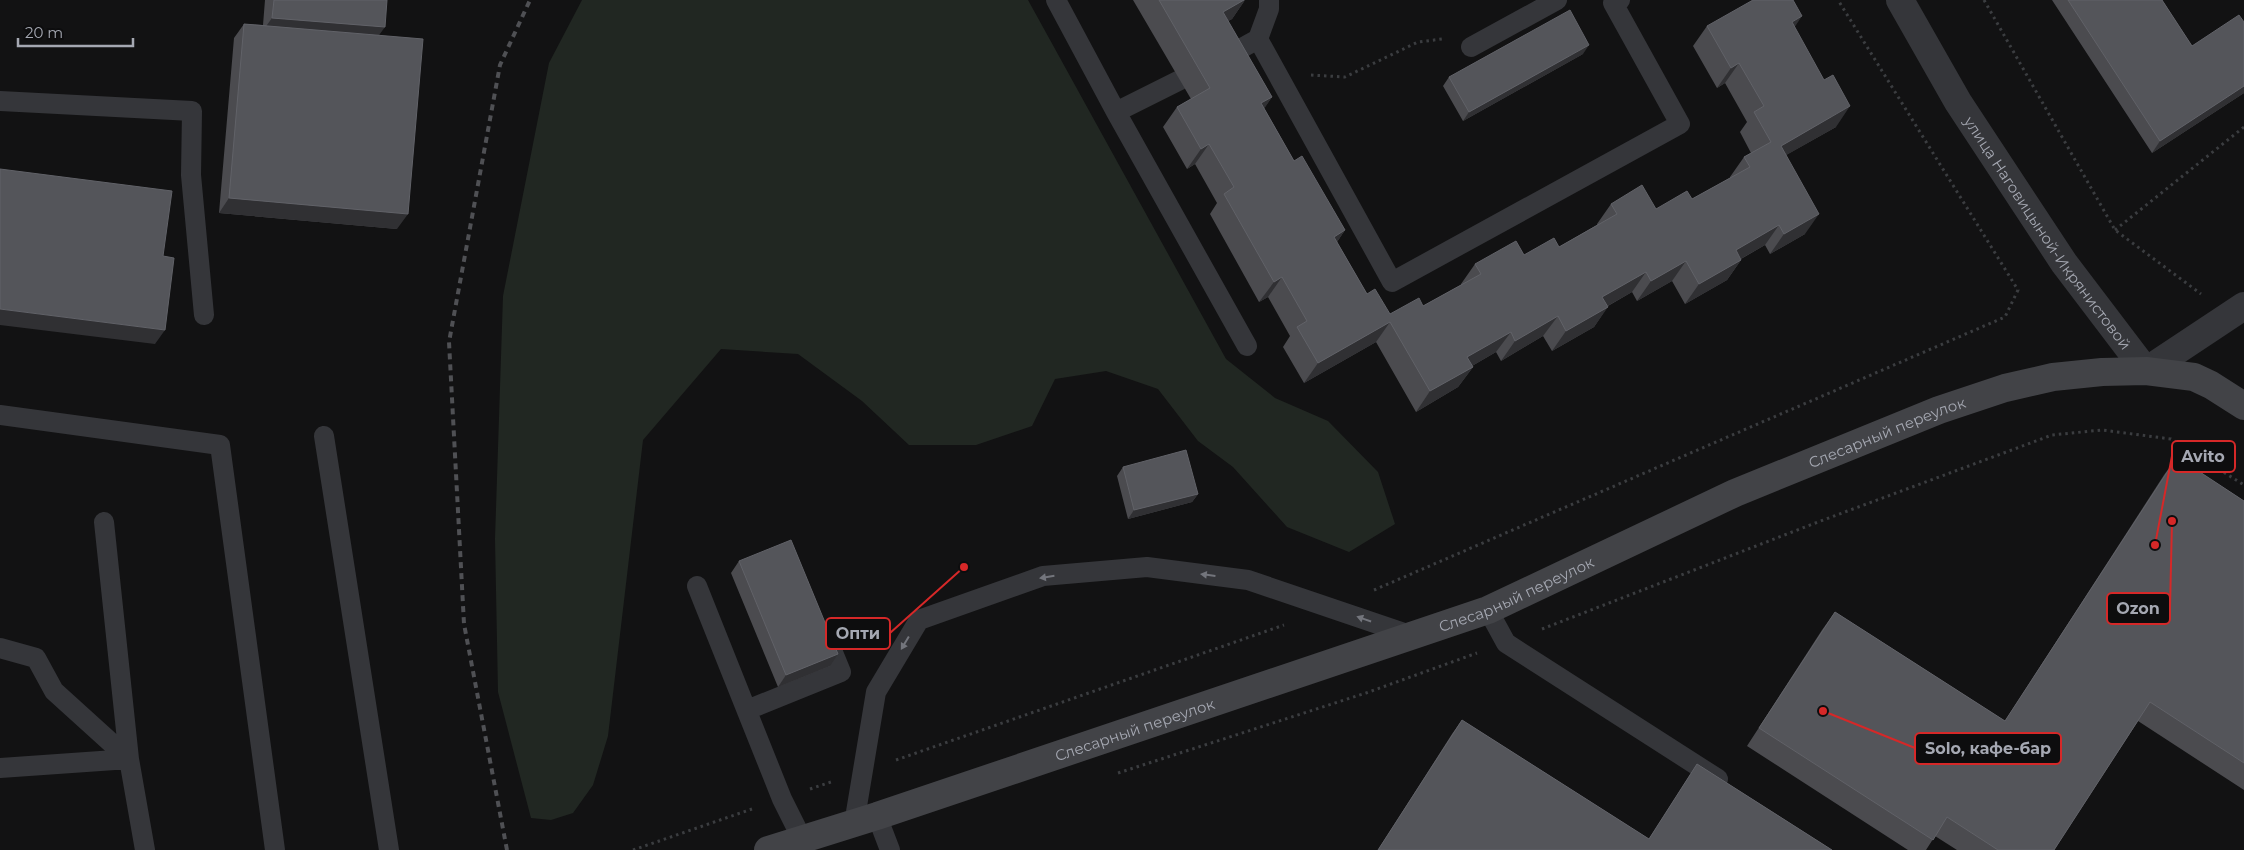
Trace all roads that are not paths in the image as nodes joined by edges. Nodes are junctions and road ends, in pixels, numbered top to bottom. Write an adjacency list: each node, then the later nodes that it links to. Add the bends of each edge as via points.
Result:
1 (1056, 0): 11 (lane)
2 (1269, 0): 6 (lane)
3 (1557, 0): 7 (lane)
4 (1900, 0): 15 (street, улица Наговицыной-Икрянистовой, via 1958,102 2064,263)
5 (1615, 1): 6 (lane, via 1680,124 1392,282)
6 (1258, 39): 8 (lane)
7 (1471, 47)
8 (1224, 58)
9 (1180, 80): 11 (lane)
10 (0, 101): 13 (lane, via 192,111 191,175)
11 (1116, 112): 14 (lane)
12 (2237, 311): 15 (street)
13 (204, 315)
14 (1247, 346)
15 (2146, 371): 16 (main road, via 2194,377); 21 (main road, Слесарный переулок, via 2053,377 2005,388 1939,410 1735,493)
16 (2244, 406)
17 (0, 415): 32 (lane, via 220,445)
18 (324, 436): 33 (lane)
19 (104, 522): 26 (lane)
20 (697, 586): 25 (lane)
21 (1488, 610): 23 (main road, Слесарный переулок); 28 (lane, via 1506,643)
22 (820, 620): 25 (lane, via 841,672)
23 (1410, 635): 29 (main road, Слесарный переулок); 29 (lane, one-way to 29, via 1248,580 1146,567 1043,576 919,620 876,692 862,772)
24 (0, 648): 26 (lane, via 36,658 54,691)
25 (747, 710): 30 (lane)
26 (129, 759): 27 (lane); 31 (lane)
27 (0, 768)
28 (1738, 792)
29 (866, 820): 30 (main road, Слесарный переулок); 35 (lane)
30 (802, 839): 34 (main road, Слесарный переулок)
31 (145, 850)
32 (275, 850)
33 (389, 850)
34 (768, 850)
35 (890, 850)

